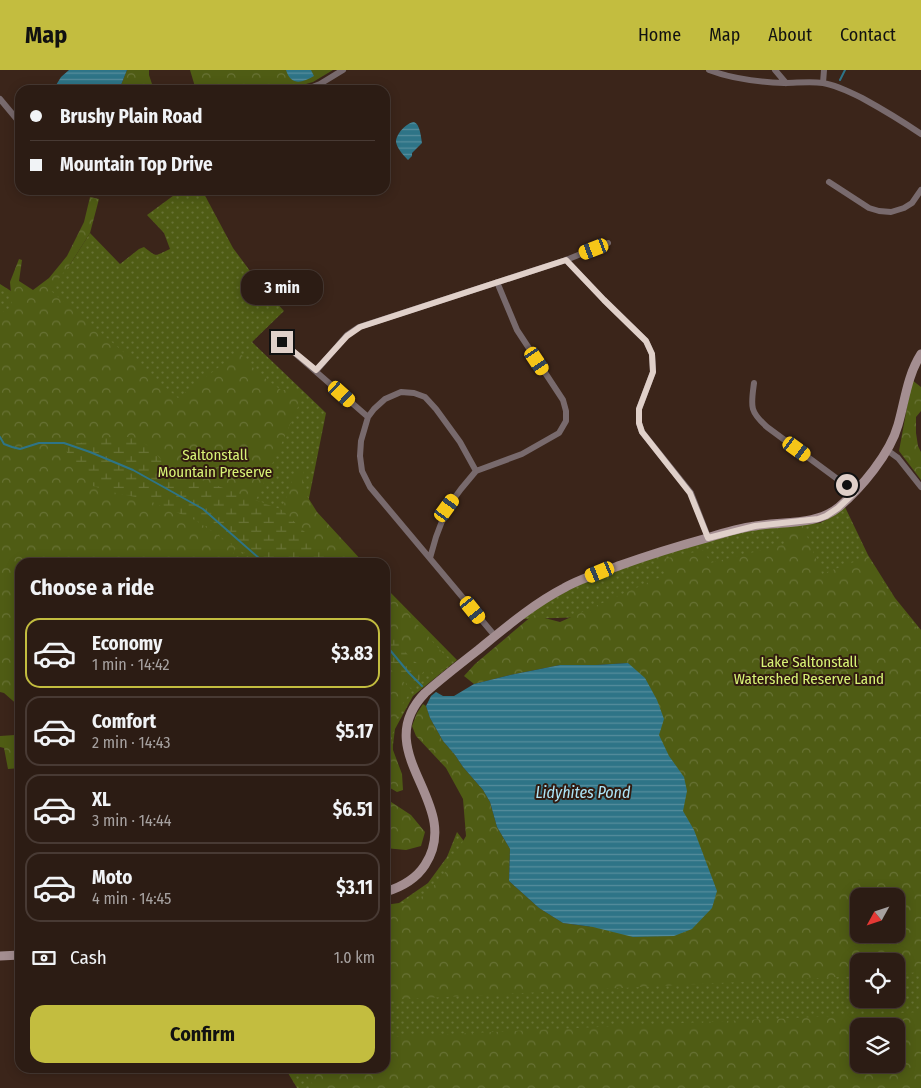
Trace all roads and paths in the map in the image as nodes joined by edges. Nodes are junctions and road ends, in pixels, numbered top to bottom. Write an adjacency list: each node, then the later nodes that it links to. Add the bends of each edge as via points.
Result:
1 (343, 70): 7 (street)
2 (709, 70): 5 (street, via 764,82)
3 (775, 70): 5 (street)
4 (824, 70): 6 (street)
5 (786, 83): 6 (street)
6 (823, 83): 10 (street, via 881,108)
7 (318, 85)
8 (0, 99): 9 (street)
9 (15, 117)
10 (921, 134)
11 (829, 182): 12 (street, via 880,212 904,208)
12 (921, 190)
13 (608, 244): 14 (street)
14 (566, 260): 15 (street); 25 (street, via 646,341 652,354 653,372 639,409 639,423 642,432 690,493)
15 (497, 282): 18 (street, via 360,327 347,336); 22 (street, via 517,330 563,400 566,421 559,433 522,454)
16 (282, 342): 18 (street)
17 (921, 354): 21 (main road, via 912,372 895,436)
18 (316, 370): 20 (street)
19 (754, 383): 24 (street, via 752,409 757,418)
20 (368, 418): 22 (street, via 374,408 401,392 425,397 460,442); 26 (street, via 360,456 362,471 370,487)
21 (888, 450): 23 (street); 24 (main road)
22 (476, 471): 26 (street, via 447,508)
23 (921, 486)
24 (855, 492): 25 (main road, via 838,508 818,519 755,526)
25 (708, 538): 27 (main road, via 628,562 567,587)
26 (430, 558): 27 (street)
27 (495, 636): 28 (main road, via 425,693 412,711 406,740 434,818 434,841 429,859 416,876)
28 (390, 890)
29 (15, 955): 30 (main road)
30 (0, 956)

